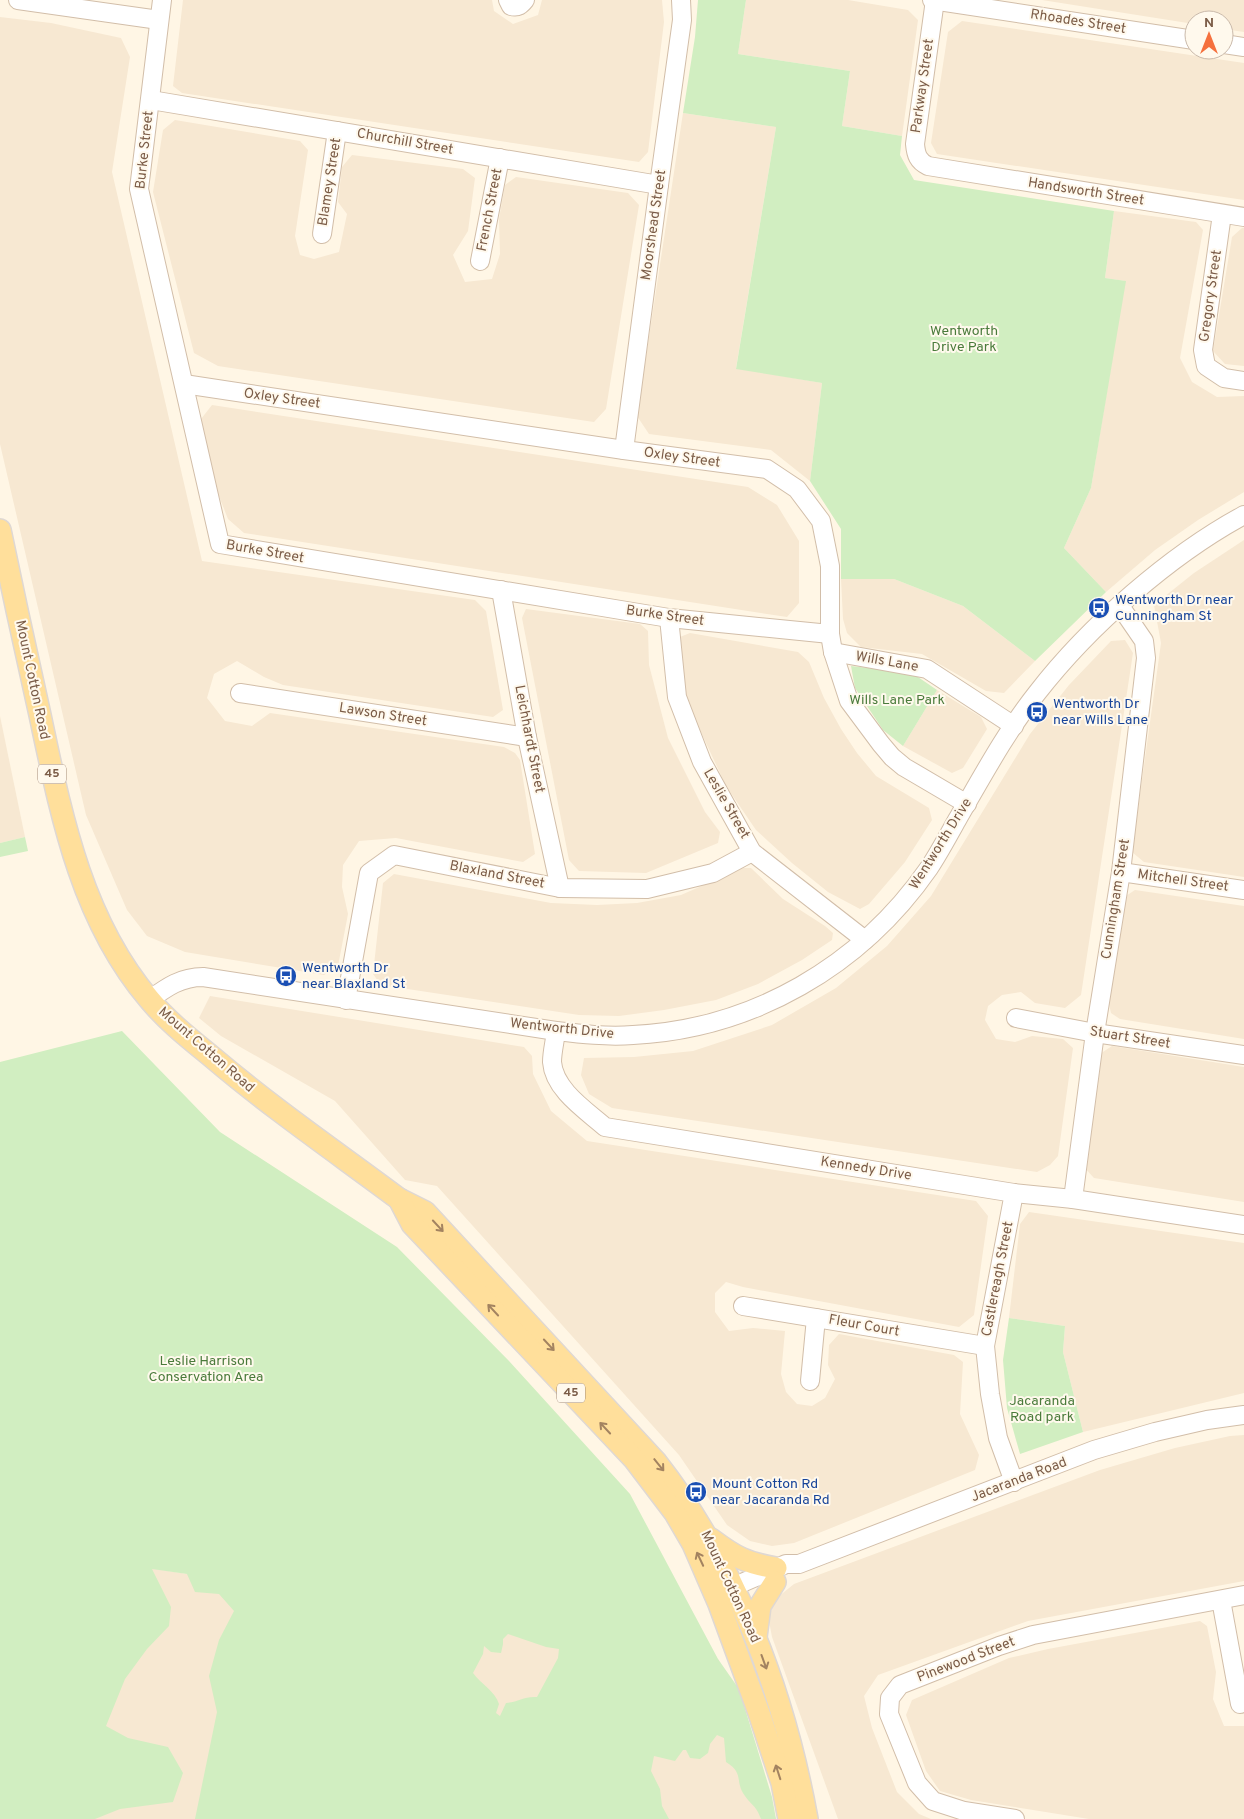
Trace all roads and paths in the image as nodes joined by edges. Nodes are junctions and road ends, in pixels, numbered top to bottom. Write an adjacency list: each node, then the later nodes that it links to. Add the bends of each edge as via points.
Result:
1 (18, 0): 7 (street)
2 (162, 0): 7 (street, Burke Street)
3 (508, 0): 4 (street, via 511,6 518,7)
4 (525, 0)
5 (681, 0): 13 (street, Moorshead Street, via 682,20)
6 (934, 0): 8 (street, Rhoades Street); 12 (street, Parkway Street, via 915,144 918,158)
7 (159, 20): 9 (street, Burke Street)
8 (1184, 38)
9 (151, 100): 10 (street, Churchill Street); 19 (street, Burke Street, via 139,190)
10 (337, 131): 11 (street, Churchill Street); 16 (street, Blamey Street)
11 (500, 158): 13 (street, Churchill Street); 17 (street, French Street)
12 (928, 166): 14 (street, Handsworth Street)
13 (659, 185): 20 (street, Moorshead Street)
14 (1222, 214): 15 (street, Handsworth Street); 18 (street, Gregory Street, via 1203,350 1206,366 1224,378)
15 (1244, 217)
16 (322, 234)
17 (480, 262)
18 (1244, 381)
19 (184, 384): 20 (street, Oxley Street); 23 (street, Burke Street, via 220,544)
20 (624, 450): 26 (street, Oxley Street, via 767,469 797,489 821,521 830,566)
21 (1244, 515): 24 (street, Wentworth Drive, via 1194,546)
22 (0, 530): 37 (main road, Mount Cotton Road / 45, via 68,838 91,903 122,963)
23 (501, 590): 25 (street, Burke Street); 30 (street, Leichhardt Street)
24 (1120, 606): 29 (street, Wentworth Drive, via 1072,653 1037,693); 33 (street, Cunningham Street, via 1144,641 1146,658)
25 (669, 618): 26 (street, Burke Street); 32 (street, Leslie Street, via 677,696 702,762)
26 (830, 634): 27 (street, Oxley Street)
27 (833, 652): 29 (street, Wills Lane, via 927,669); 31 (street, Oxley Street, via 849,702 881,744 904,767)
28 (240, 693): 30 (street, Lawson Street)
29 (1014, 726): 31 (street, Wentworth Drive)
30 (527, 737): 34 (street, Leichhardt Street)
31 (967, 804): 36 (street, Wentworth Drive, via 918,883)
32 (752, 852): 34 (street, Blaxland Street, via 713,873 647,890); 36 (street, Leslie Street)
33 (1121, 872): 35 (street, Mitchell Street); 41 (street, Cunningham Street)
34 (560, 888): 38 (street, Blaxland Street, via 394,855 369,873)
35 (1244, 890)
36 (865, 940): 40 (street, Wentworth Drive, via 778,1000 723,1019 632,1036)
37 (149, 1000): 38 (street, Wentworth Drive, via 178,981 201,977); 44 (main road, Mount Cotton Road / 45, via 180,1031 239,1080)
38 (346, 1000): 40 (street, Wentworth Drive)
39 (1016, 1018): 41 (street, Stuart Street)
40 (556, 1031): 43 (street, Kennedy Drive, via 552,1062 558,1081 605,1127)
41 (1095, 1033): 42 (street, Stuart Street); 45 (street, Cunningham Street)
42 (1244, 1055)
43 (1014, 1193): 45 (street, Kennedy Drive); 49 (street, Castlereagh Street)
44 (399, 1199): 53 (main road, Mount Cotton Road / 45, one-way to 53, via 425,1212 656,1462); 55 (main road, Mount Cotton Road / 45, one-way to 44, via 675,1513 634,1459 412,1224)
45 (1073, 1199): 46 (street, Kennedy Drive)
46 (1244, 1225)
47 (743, 1306): 48 (street, Fleur Court)
48 (816, 1318): 49 (street, Fleur Court); 50 (street)
49 (985, 1346): 52 (street, Castlereagh Street, via 998,1438)
50 (810, 1381)
51 (1244, 1415): 52 (street, Jacaranda Road, via 1155,1432 1094,1450)
52 (1014, 1482): 54 (street, Jacaranda Road, via 799,1564 792,1575)
53 (709, 1538): 54 (main road, via 730,1554); 55 (main road, Mount Cotton Road / 45)
54 (776, 1575): 55 (street, Jacaranda Road); 58 (main road, via 760,1606)
55 (726, 1596): 58 (main road, Mount Cotton Road / 45); 60 (main road, Mount Cotton Road / 45, one-way to 55, via 782,1783)
56 (1244, 1596): 57 (street, Pinewood Street)
57 (1221, 1600): 59 (street); 62 (street, Pinewood Street, via 1033,1635 900,1685 890,1698 889,1714 917,1783 933,1801 964,1811)
58 (756, 1639): 61 (main road, Mount Cotton Road / 45, one-way to 61, via 789,1739)
59 (1240, 1704)
60 (789, 1819)
61 (807, 1819)
62 (1015, 1819)

